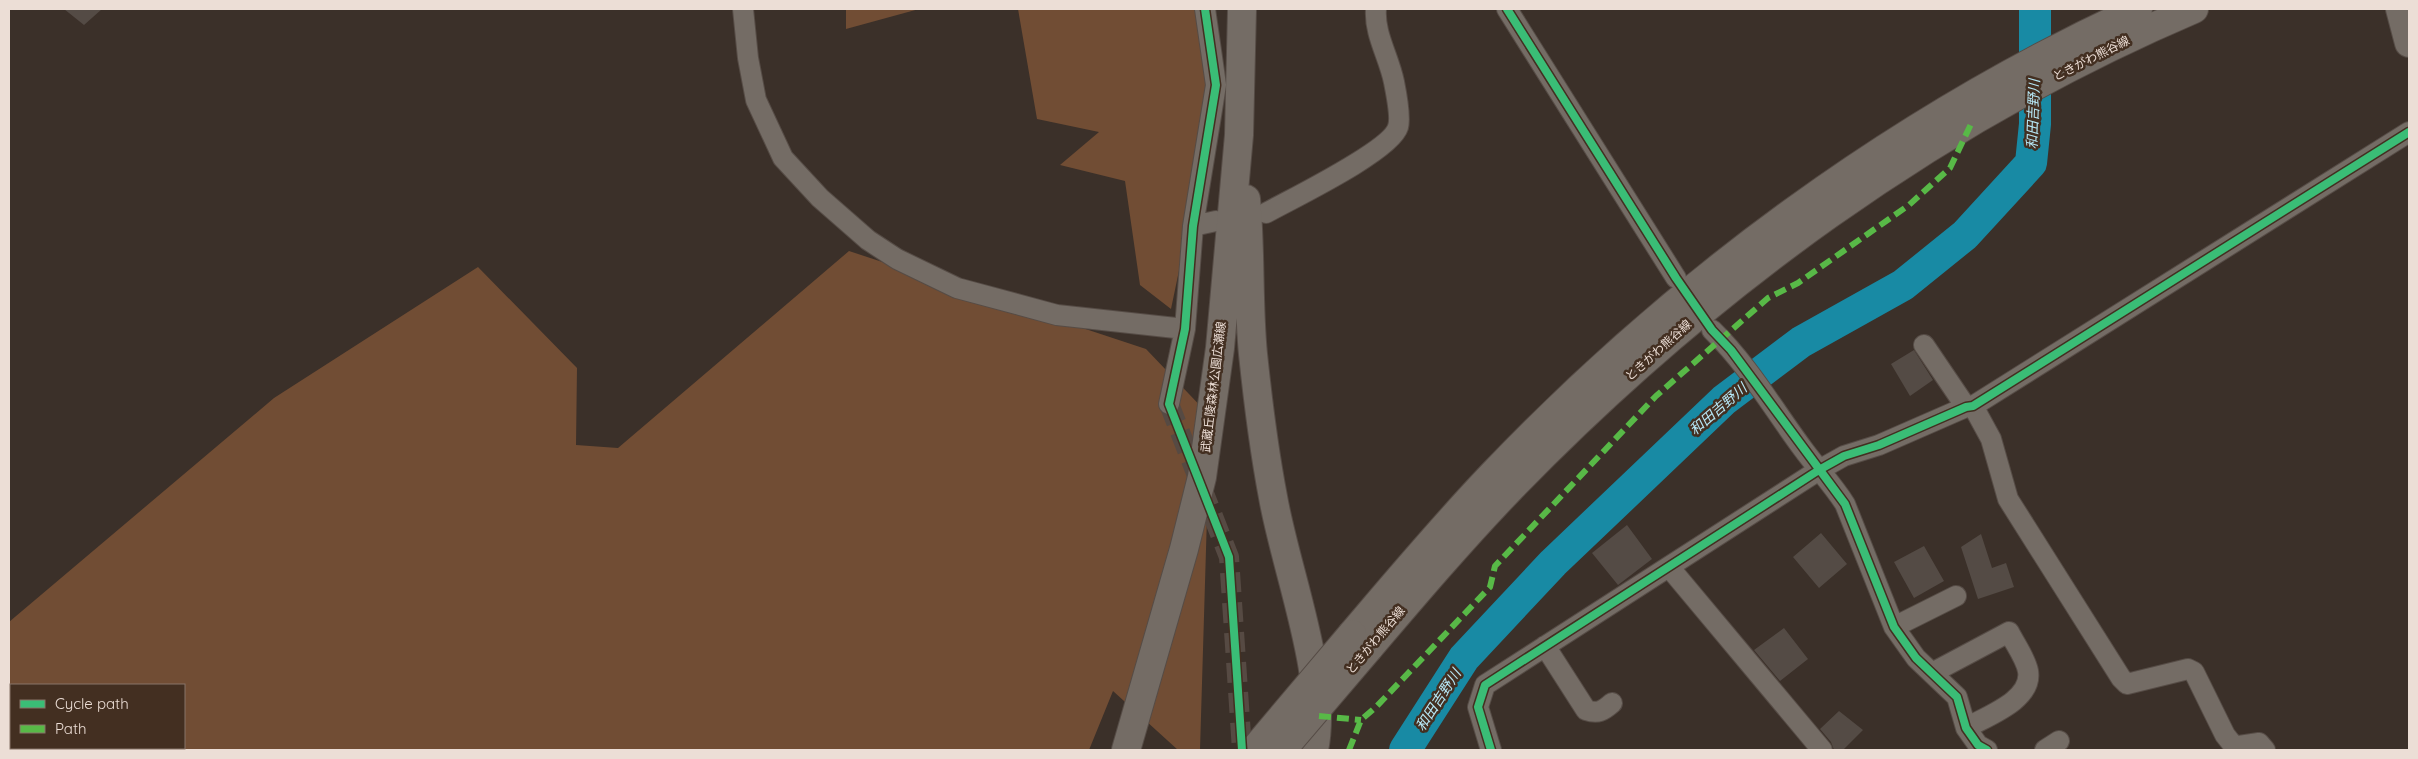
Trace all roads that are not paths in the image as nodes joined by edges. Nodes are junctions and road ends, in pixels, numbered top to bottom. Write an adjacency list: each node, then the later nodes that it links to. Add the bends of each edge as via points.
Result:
1 (743, 9): 17 (street, via 756,100 783,158 820,198 868,240 897,259 956,288 1057,315)
2 (1206, 9): 15 (street, via 1216,85)
3 (1242, 9): 12 (main road, 武蔵丘陵森林公園広瀬線)
4 (1376, 9): 13 (street, via 1375,21 1394,81 1399,125 1396,134 1369,156)
5 (1507, 9): 16 (street)
6 (2138, 9): 9 (main road, ときがわ熊谷線)
7 (2194, 9): 9 (main road, ときがわ熊谷線)
8 (2400, 9): 10 (main road)
9 (2098, 40): 26 (main road, ときがわ熊谷線, via 1961,114 1688,322 1573,427 1422,585)
10 (2409, 42)
11 (2409, 132): 21 (street)
12 (1239, 135): 31 (main road, 武蔵丘陵森林公園広瀬線, via 1220,348 1202,477); 34 (main road, 武蔵丘陵森林公園広瀬線, via 1250,235 1253,353 1273,498 1308,646 1319,716)
13 (1266, 213)
14 (1216, 221): 15 (street)
15 (1193, 226): 17 (street)
16 (1676, 278)
17 (1185, 329): 20 (street)
18 (1712, 330): 22 (street, via 1731,350)
19 (1924, 345): 21 (street)
20 (1169, 404)
21 (1970, 406): 22 (street, via 1879,445 1844,456); 38 (street, via 1991,439 2008,499 2121,678 2127,684 2188,669 2194,672 2233,745 2259,743)
22 (1819, 470): 23 (street); 25 (street, via 1845,504)
23 (1669, 567): 27 (street); 36 (street)
24 (1956, 596): 25 (street)
25 (1894, 628): 28 (street, via 1916,658)
26 (1361, 641): 32 (main road, ときがわ熊谷線, bridge); 33 (main road, ときがわ熊谷線, bridge)
27 (1545, 646): 29 (street, via 1586,710 1602,712); 35 (street, via 1485,684 1478,707)
28 (1932, 673): 30 (street, via 1957,697); 30 (street, via 2010,632 2028,670 2028,685 2017,698)
29 (1612, 703)
30 (1966, 728): 37 (street, via 1978,745)
31 (1126, 750)
32 (1254, 750)
33 (1282, 750)
34 (1314, 750)
35 (1491, 750)
36 (1822, 750)
37 (1987, 750)
38 (2265, 750)

